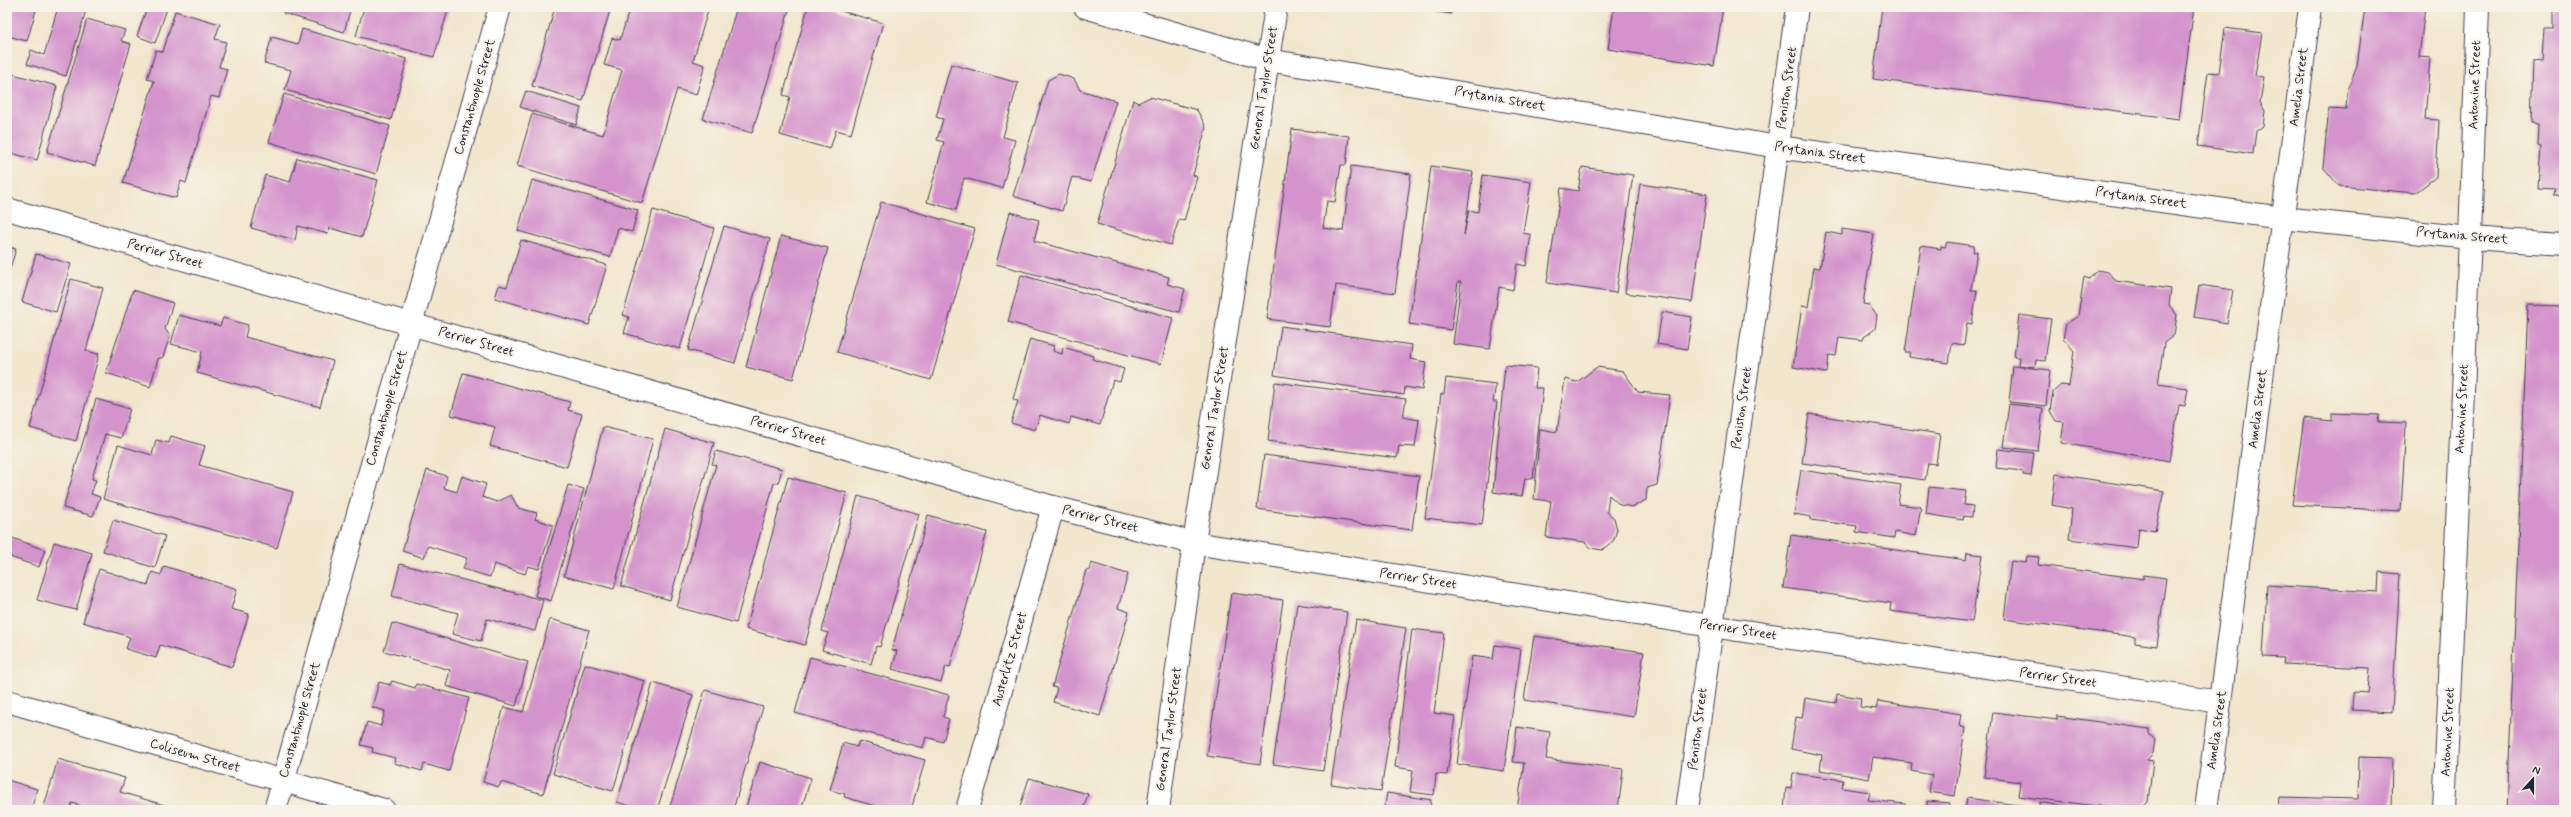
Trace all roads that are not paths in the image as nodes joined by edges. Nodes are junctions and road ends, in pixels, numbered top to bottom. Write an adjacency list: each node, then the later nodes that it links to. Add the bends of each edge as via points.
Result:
1 (500, 7): 13 (street, Constantinople Street)
2 (1085, 7): 7 (street, Prytania Street)
3 (1276, 7): 7 (street, General Taylor Street)
4 (1797, 7): 8 (street, Peniston Street)
5 (2310, 7): 10 (street, Amelia Street)
6 (2478, 7): 11 (street, Antonine Street)
7 (1268, 60): 8 (street, Prytania Street); 15 (street, General Taylor Street)
8 (1778, 147): 10 (street, Prytania Street); 16 (street, Peniston Street)
9 (7, 209): 13 (street, Perrier Street)
10 (2282, 218): 11 (street, Prytania Street); 18 (street, Amelia Street)
11 (2470, 238): 12 (street, Prytania Street); 26 (street, Antonine Street)
12 (2564, 244)
13 (411, 324): 14 (street, Perrier Street); 19 (street, Constantinople Street)
14 (1053, 507): 15 (street, Perrier Street); 22 (street, Austerlitz Street)
15 (1194, 543): 16 (street, Perrier Street); 23 (street, General Taylor Street)
16 (1711, 626): 18 (street, Perrier Street); 24 (street, Peniston Street)
17 (7, 701): 19 (street, Coliseum Street)
18 (2220, 702): 25 (street, Amelia Street)
19 (283, 781): 20 (street, Constantinople Street); 21 (street, Coliseum Street)
20 (275, 810)
21 (384, 810)
22 (967, 810)
23 (1158, 810)
24 (1687, 810)
25 (2206, 810)
26 (2444, 810)

